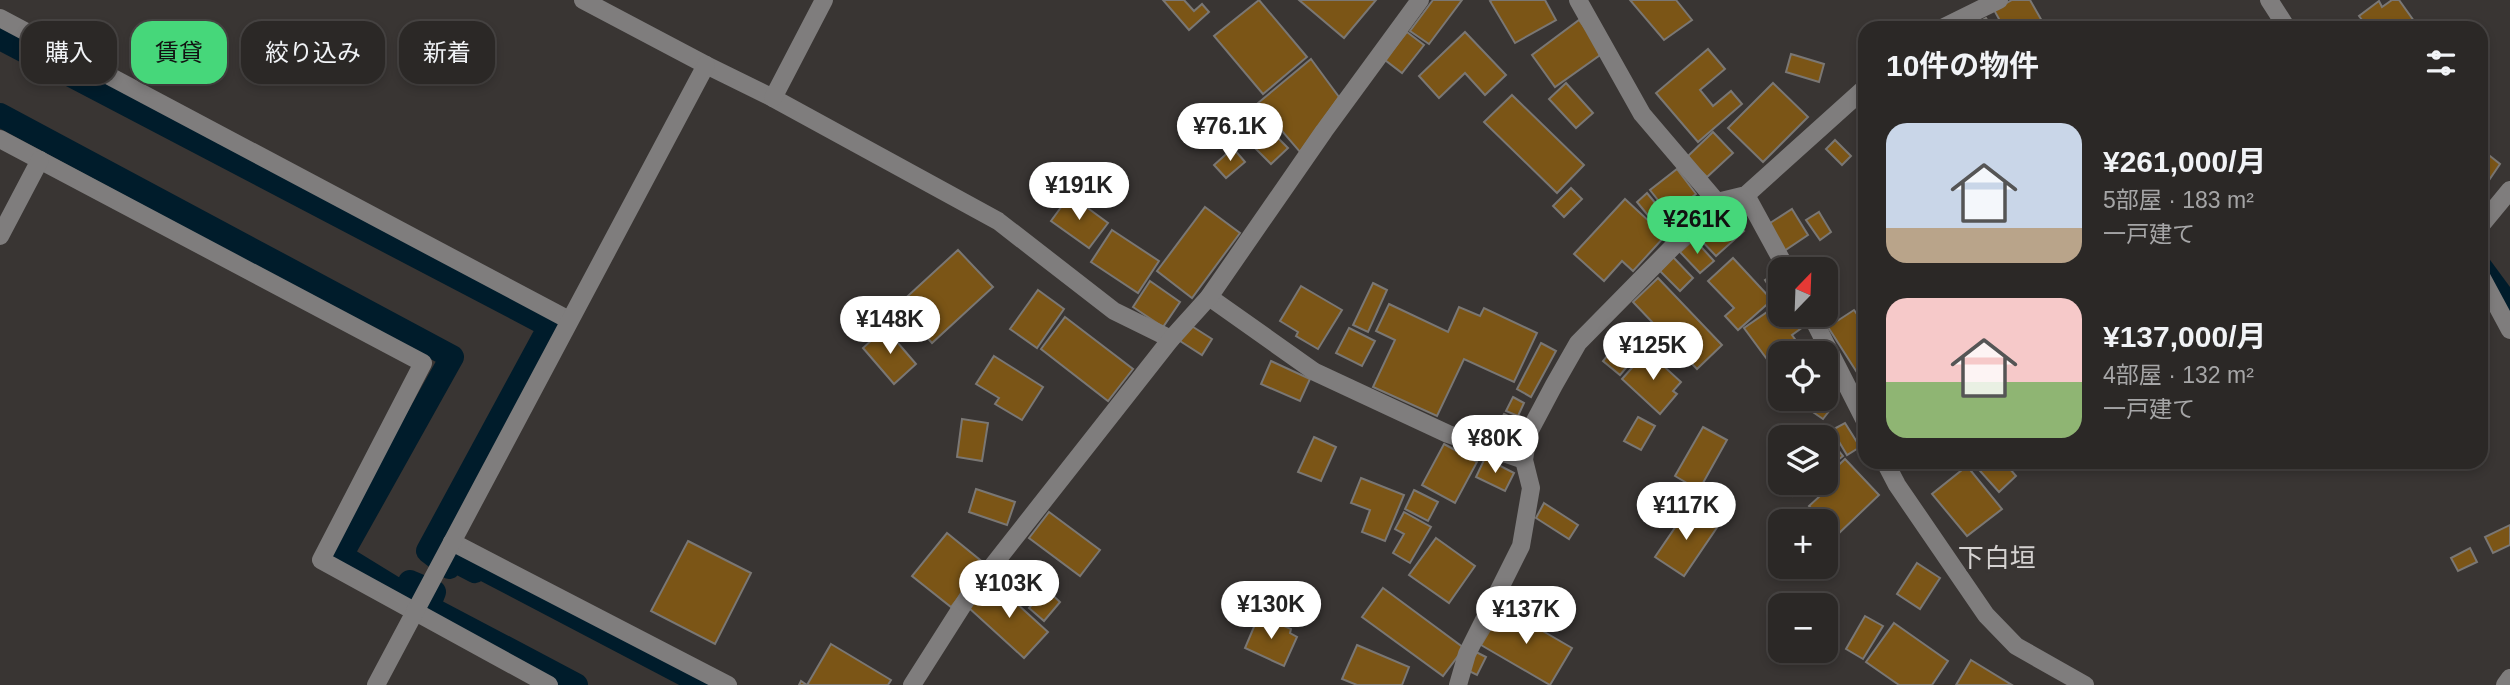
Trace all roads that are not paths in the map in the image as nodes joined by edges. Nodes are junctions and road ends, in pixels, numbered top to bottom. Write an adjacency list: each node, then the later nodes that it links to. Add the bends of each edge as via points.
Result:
1 (583, 0): 10 (street)
2 (824, 0): 12 (street)
3 (1420, 0): 22 (street)
4 (1578, 0): 17 (street, via 1642,114)
5 (1999, 0): 8 (street)
6 (2269, 0): 9 (street)
7 (0, 18): 23 (street)
8 (1956, 21)
9 (2282, 21)
10 (706, 65): 12 (street); 23 (street)
11 (1858, 94): 16 (street)
12 (773, 98): 26 (street, via 998,221 1114,311)
13 (0, 139): 14 (street)
14 (40, 160): 19 (street); 31 (street, via 423,363 321,560)
15 (2510, 190): 18 (street)
16 (1746, 195): 17 (street); 20 (street)
17 (1717, 202): 28 (street, via 1578,343 1528,434)
18 (2488, 218)
19 (0, 236)
20 (1780, 257)
21 (2488, 289): 25 (street)
22 (1209, 297): 26 (street); 28 (street, via 1315,372 1448,434)
23 (569, 320): 30 (street)
24 (1817, 327): 27 (street)
25 (2510, 330)
26 (1171, 339): 36 (street, via 968,597)
27 (1858, 407)
28 (1524, 460): 37 (street, via 1531,488 1521,546 1467,654)
29 (1889, 469): 38 (street, via 1986,615 2016,646)
30 (448, 548): 31 (street); 35 (street)
31 (415, 612): 33 (street); 34 (street)
32 (2510, 678): 39 (street)
33 (376, 685)
34 (549, 685)
35 (728, 685)
36 (912, 685)
37 (1458, 685)
38 (2085, 685)
39 (2505, 685)

